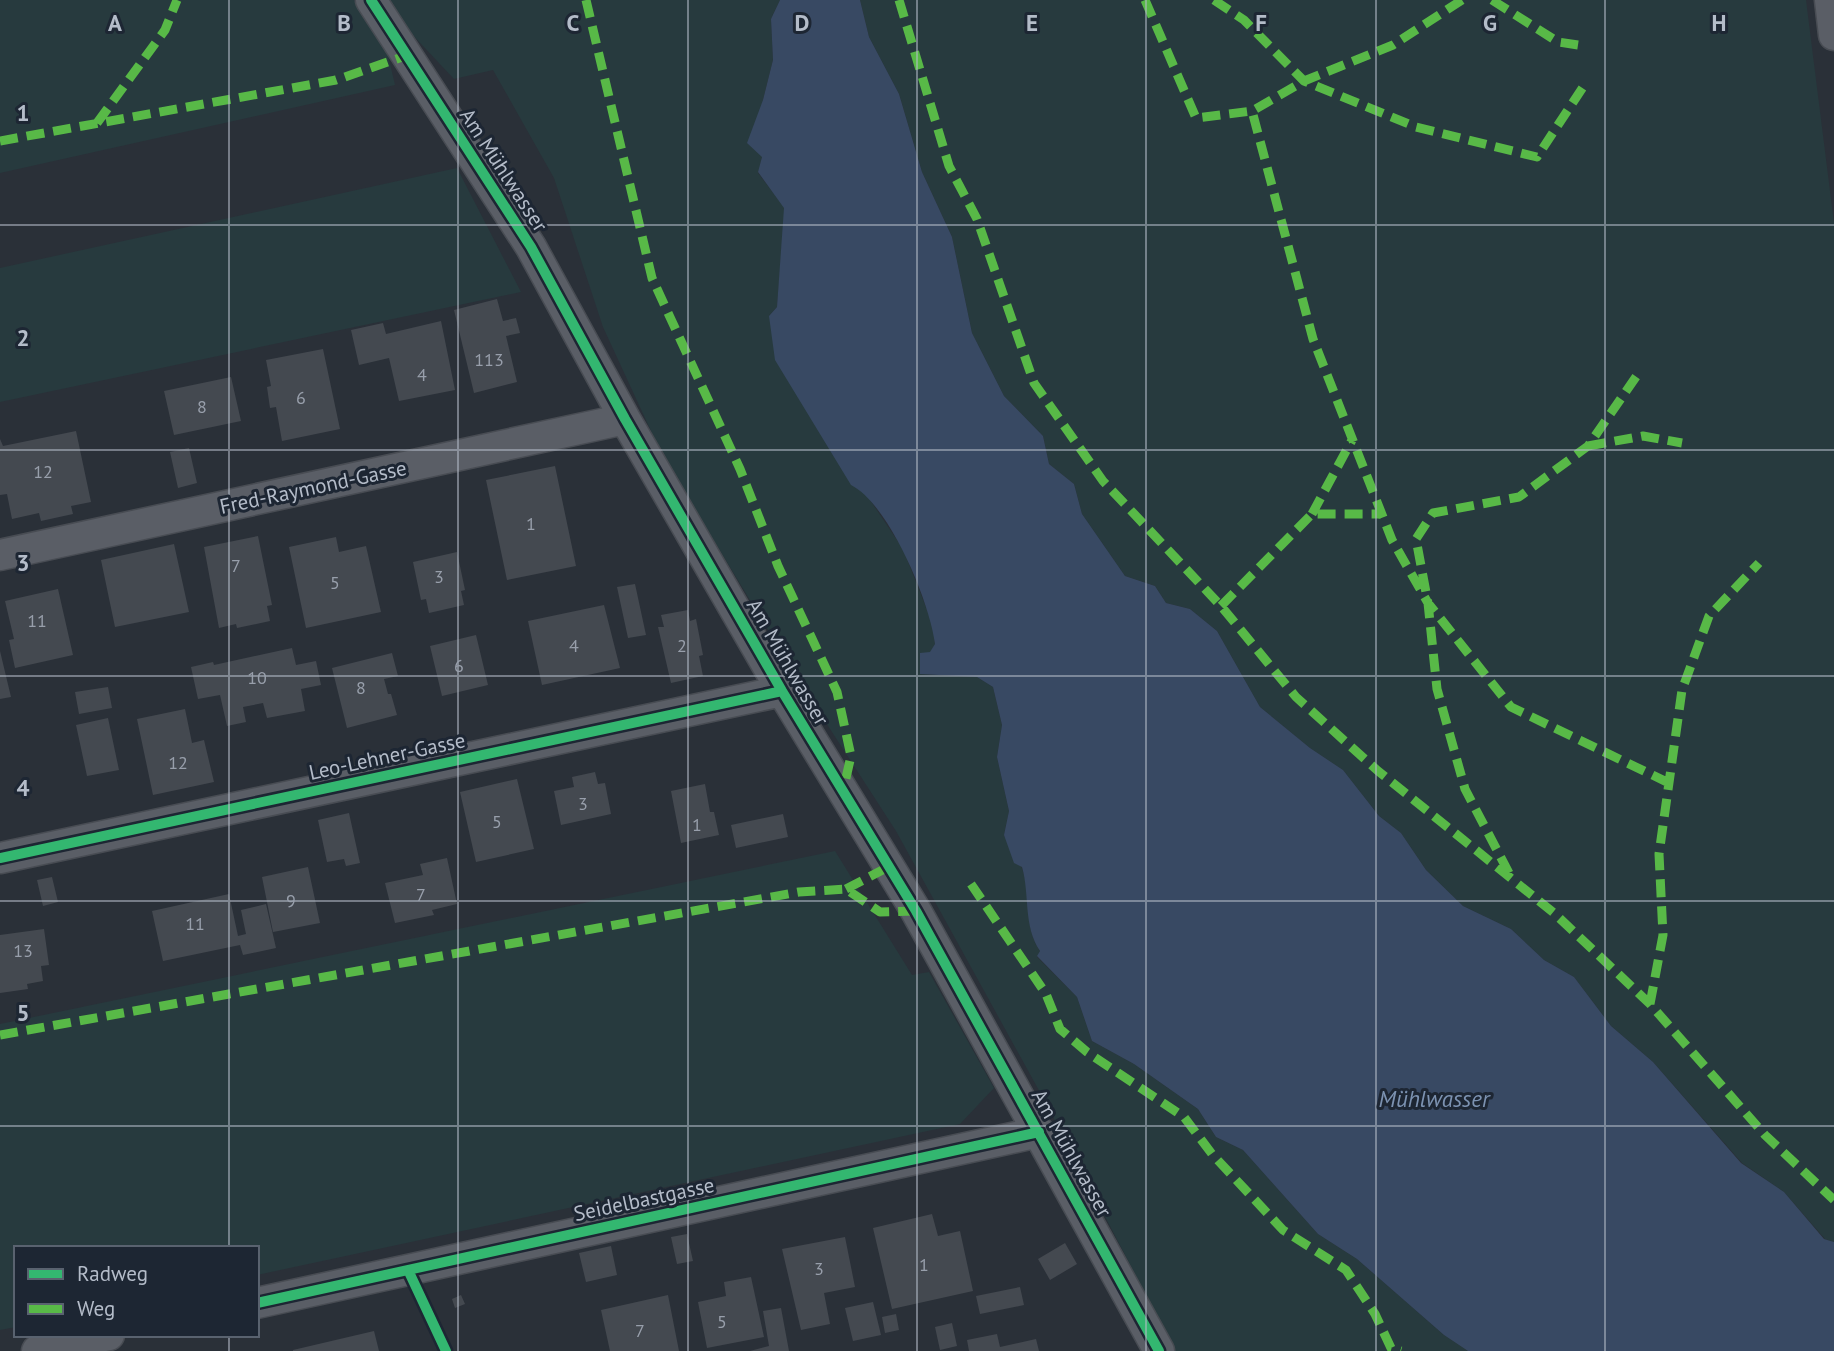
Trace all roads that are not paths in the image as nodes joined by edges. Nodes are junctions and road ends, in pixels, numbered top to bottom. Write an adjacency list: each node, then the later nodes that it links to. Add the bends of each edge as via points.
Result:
1 (371, 0): 4 (street, Am Mühlwasser, via 531,247)
2 (1830, 0): 3 (street)
3 (1834, 35)
4 (625, 419): 5 (street, Fred-Raymond-Gasse); 6 (street, Am Mühlwasser)
5 (0, 555)
6 (782, 691): 7 (street, Leo-Lehner-Gasse); 8 (street, Am Mühlwasser, via 897,877)
7 (0, 858)
8 (1039, 1132): 9 (street, Seidelbastgasse); 12 (street, Am Mühlwasser)
9 (259, 1303)
10 (100, 1337): 11 (street)
11 (37, 1351)
12 (1159, 1351)

